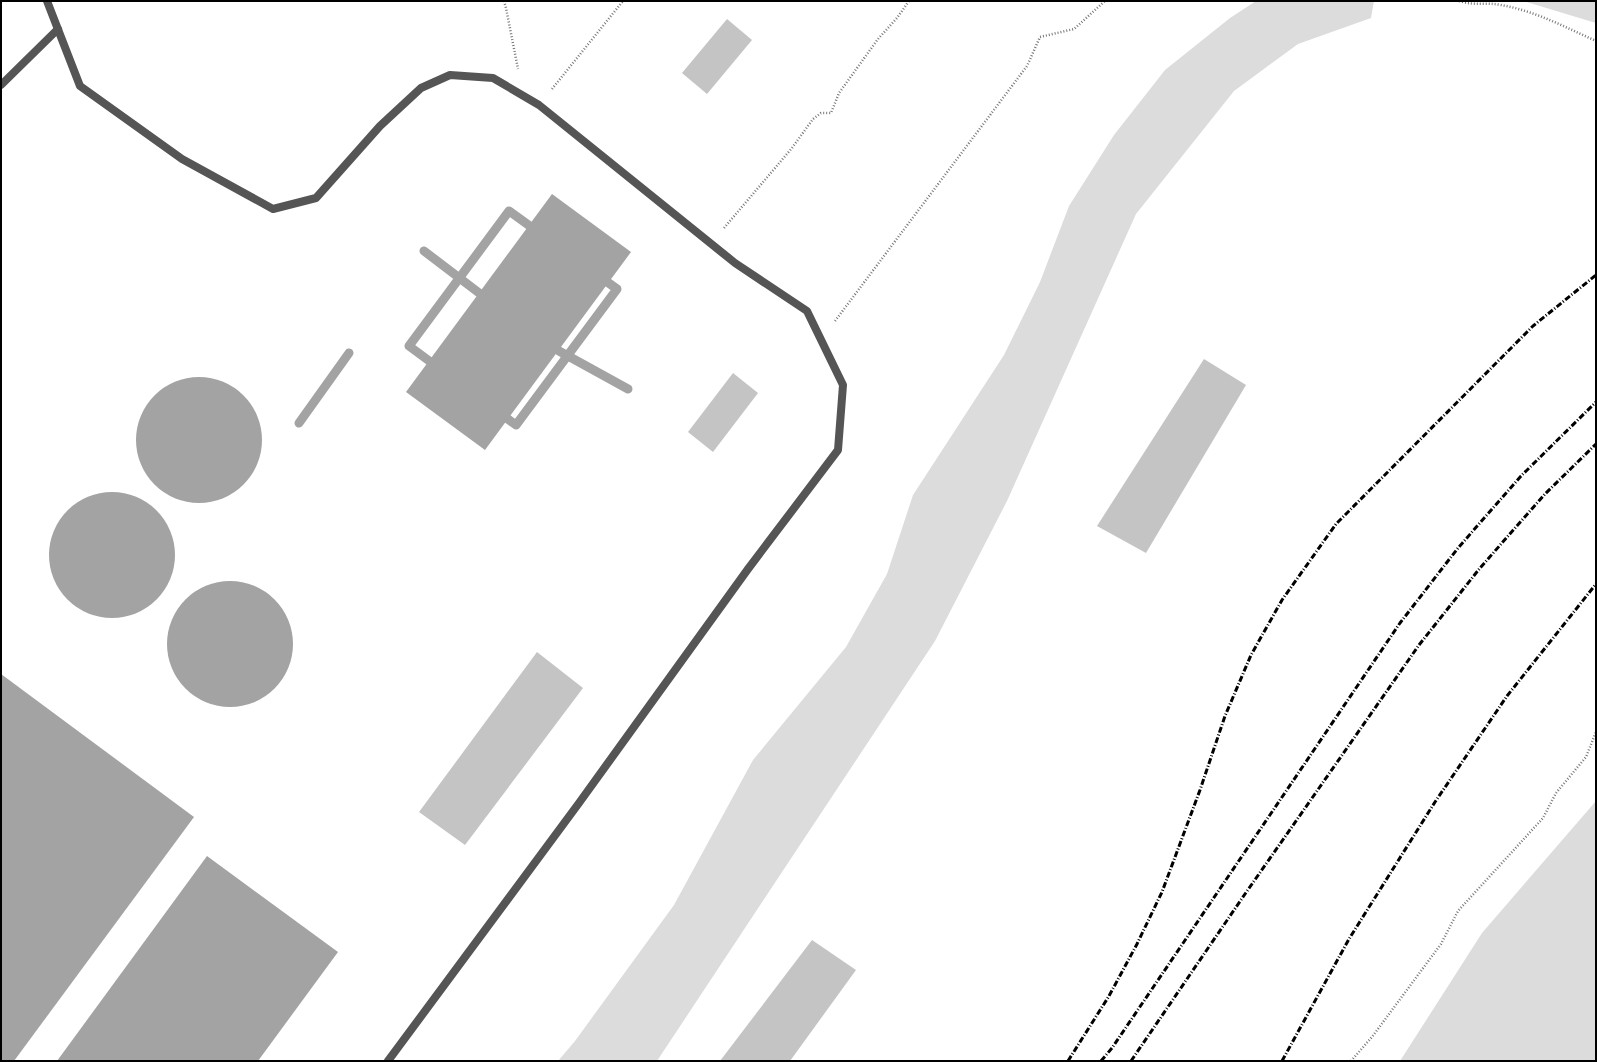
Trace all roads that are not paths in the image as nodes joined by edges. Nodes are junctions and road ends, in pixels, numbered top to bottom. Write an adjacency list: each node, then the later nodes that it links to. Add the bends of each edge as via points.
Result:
1 (47, 1): 2 (lane)
2 (58, 29): 3 (lane); 4 (lane, via 80,86 182,159 272,209 316,198 380,126 421,88 450,75 493,78 539,105 735,262 807,311 843,385 838,450)
3 (1, 85)
4 (388, 1061)

